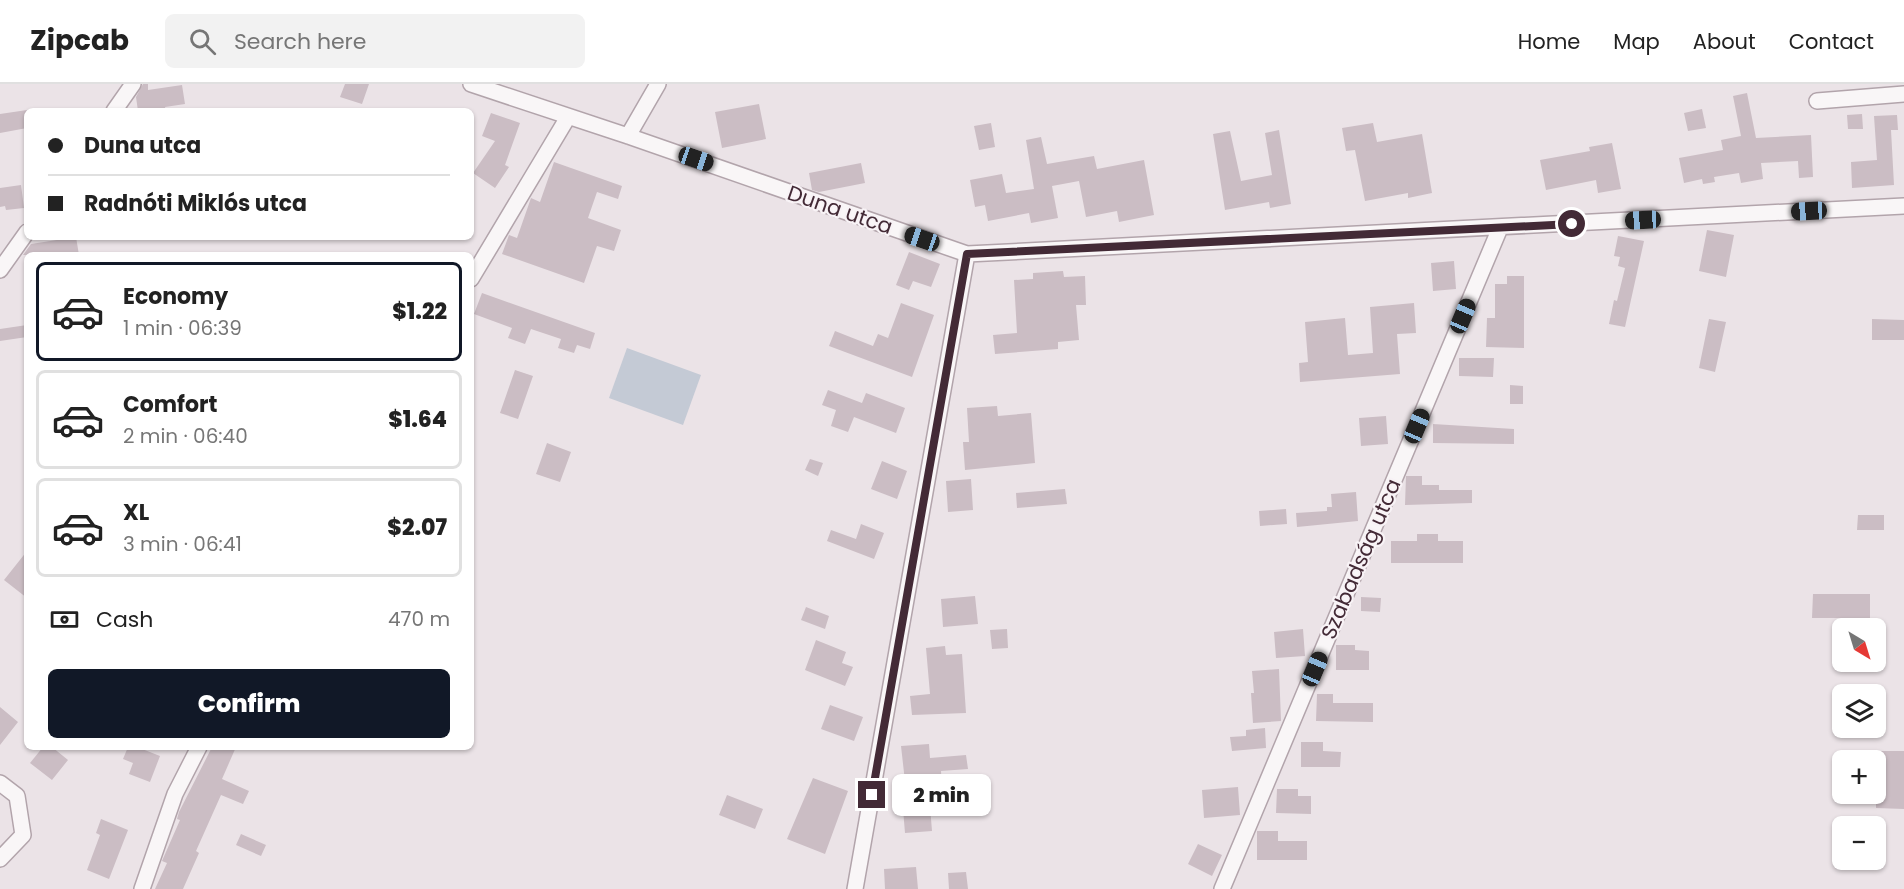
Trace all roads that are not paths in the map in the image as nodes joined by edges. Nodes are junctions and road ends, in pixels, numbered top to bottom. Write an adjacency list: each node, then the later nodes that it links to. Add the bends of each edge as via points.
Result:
1 (133, 84): 6 (street)
2 (471, 84): 7 (street, Duna utca)
3 (658, 84): 8 (street)
4 (1904, 94): 5 (street)
5 (1816, 101)
6 (116, 108)
7 (568, 117): 8 (street, Duna utca); 14 (street)
8 (628, 136): 12 (street, Duna utca)
9 (1904, 206): 10 (street, Duna utca)
10 (1500, 228): 12 (street, Duna utca); 20 (street, Szabadság utca)
11 (24, 236): 13 (street)
12 (967, 254): 19 (street)
13 (0, 270)
14 (474, 274)
15 (197, 750): 18 (street, via 175,794)
16 (0, 783): 17 (street, via 17,796 23,835)
17 (0, 859)
18 (142, 889)
19 (855, 889)
20 (1222, 889)

